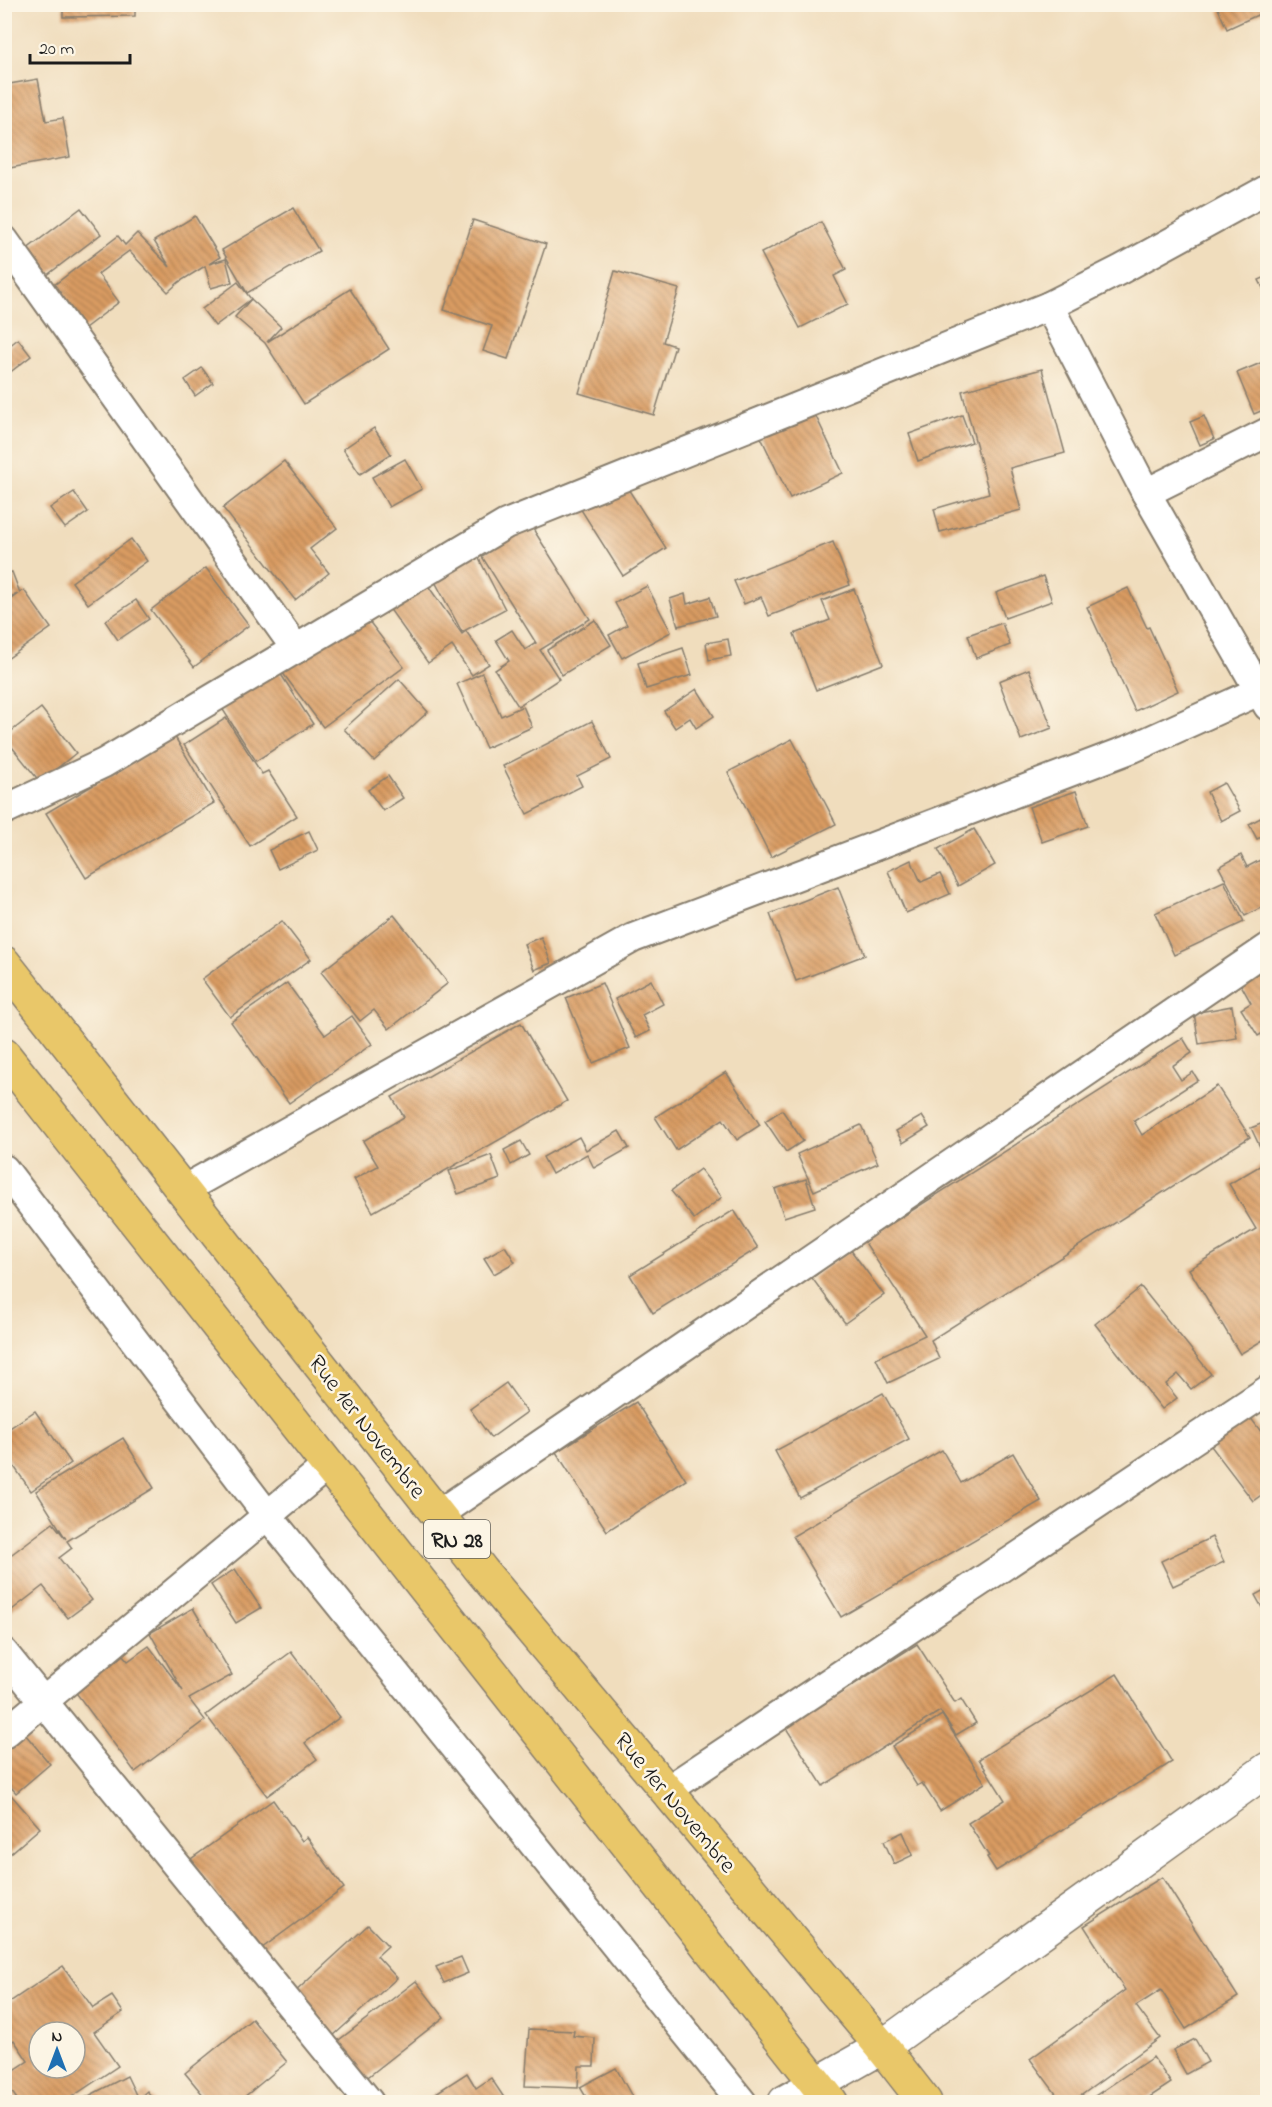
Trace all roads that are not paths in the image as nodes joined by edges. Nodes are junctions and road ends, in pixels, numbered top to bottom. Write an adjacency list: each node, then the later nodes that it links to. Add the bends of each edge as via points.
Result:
1 (1268, 189): 3 (street)
2 (4, 240): 6 (street)
3 (1049, 306): 5 (street); 6 (street, via 506,524)
4 (1268, 432): 5 (street)
5 (1146, 493): 7 (street)
6 (296, 649): 8 (street, via 104,763)
7 (1265, 695): 13 (street, via 633,939)
8 (4, 810)
9 (1268, 948): 16 (street)
10 (4, 963): 13 (main road, Rue 1er Novembre / RN 28)
11 (4, 1054): 15 (main road, RN 28)
12 (4, 1169): 17 (street)
13 (183, 1190): 16 (main road, Rue 1er Novembre / RN 28)
14 (1268, 1390): 22 (street)
15 (328, 1465): 17 (street); 24 (main road, RN 28)
16 (437, 1515): 22 (main road, Rue 1er Novembre / RN 28)
17 (268, 1516): 19 (street); 26 (street)
18 (4, 1653): 19 (street)
19 (44, 1701): 20 (street); 25 (street)
20 (4, 1734)
21 (1268, 1769): 23 (street)
22 (666, 1791): 23 (main road, Rue 1er Novembre / RN 28)
23 (882, 2048): 24 (street); 28 (main road, Rue 1er Novembre / RN 28)
24 (824, 2094): 27 (street)
25 (369, 2103)
26 (742, 2103)
27 (785, 2103)
28 (925, 2103)

